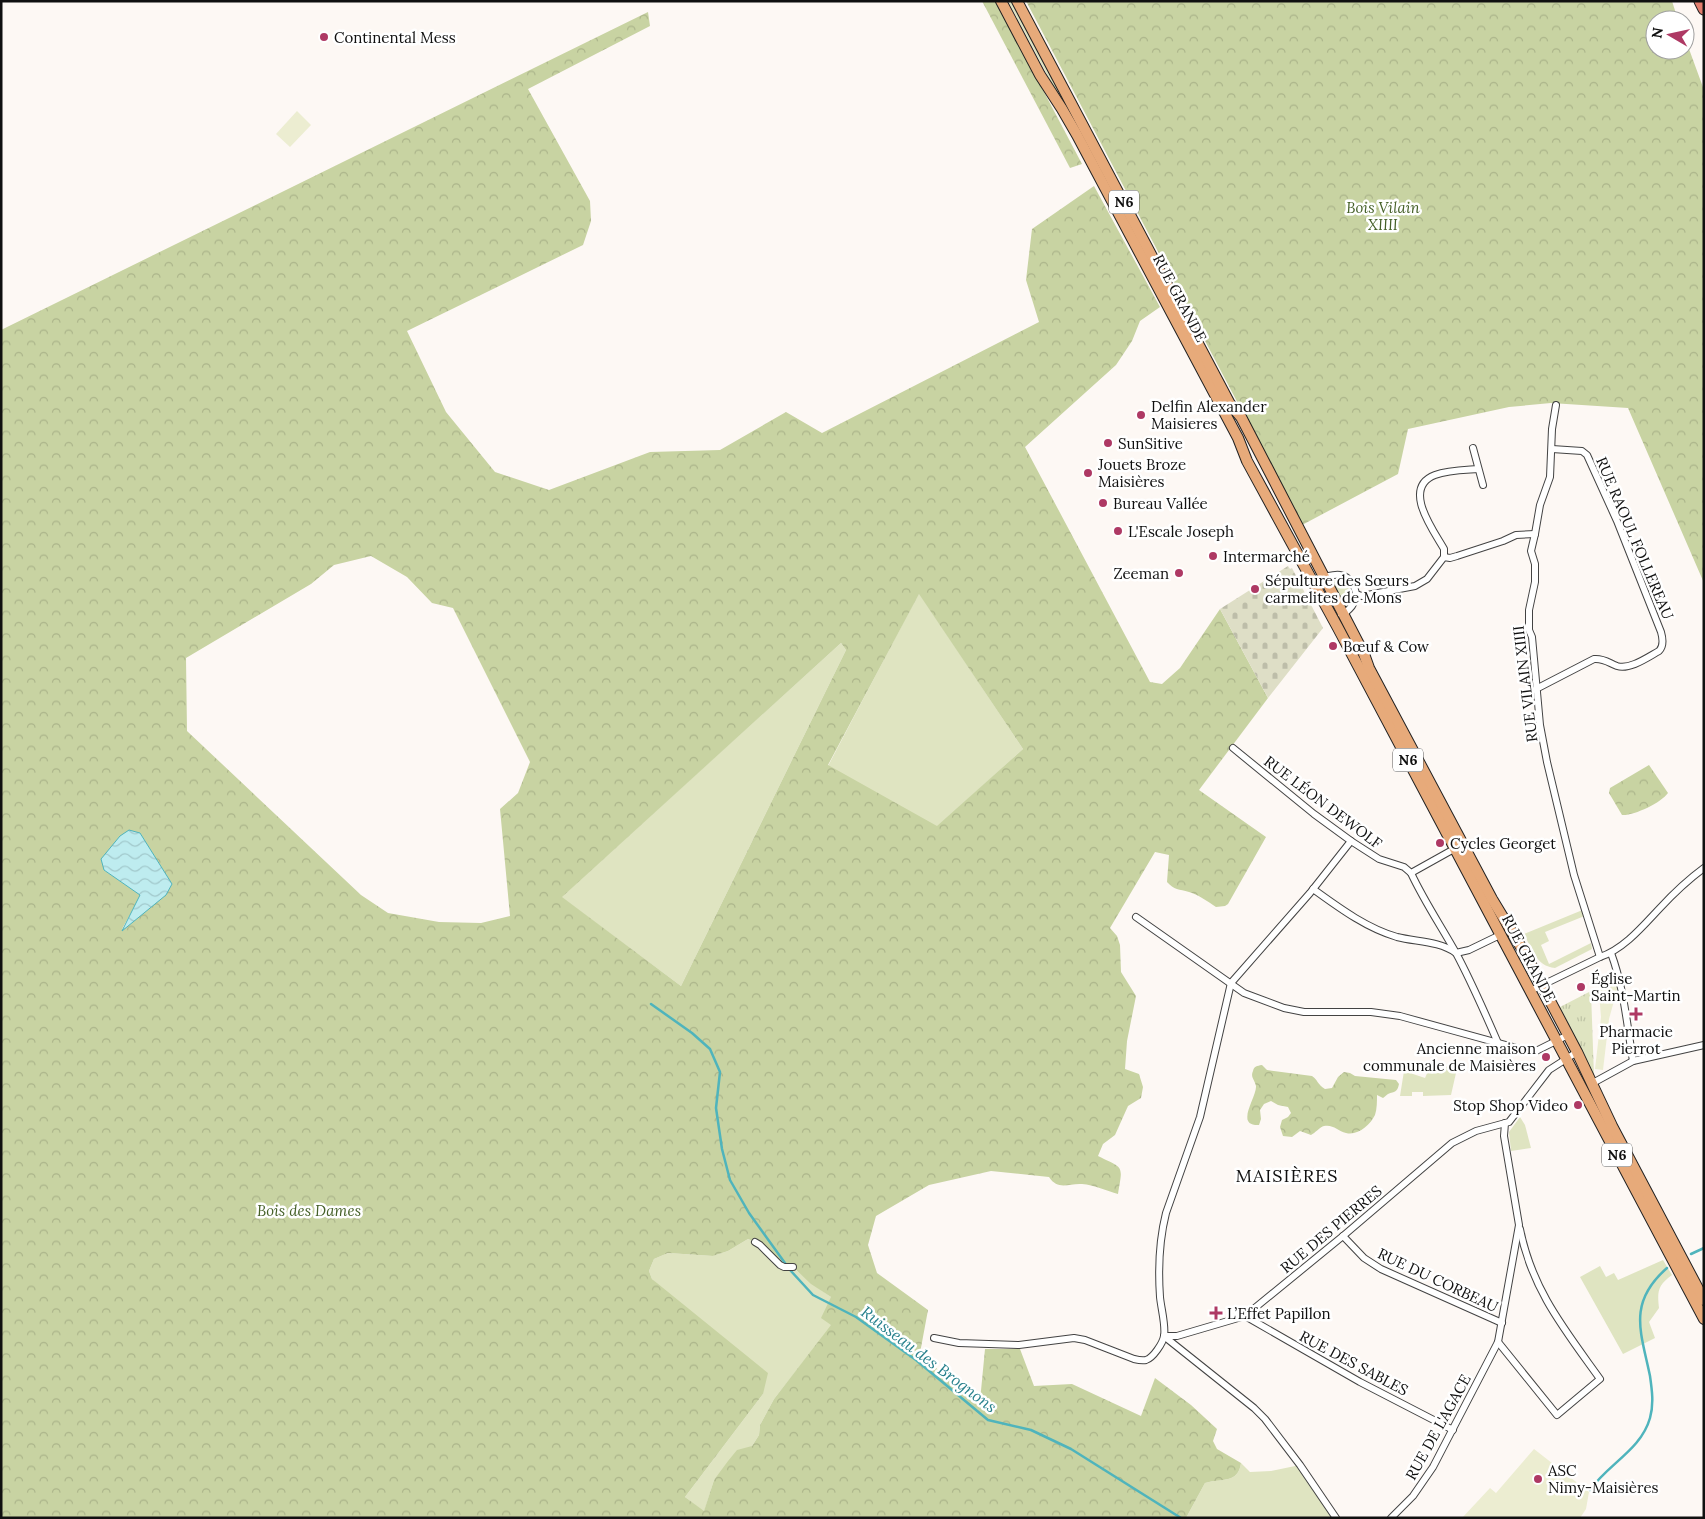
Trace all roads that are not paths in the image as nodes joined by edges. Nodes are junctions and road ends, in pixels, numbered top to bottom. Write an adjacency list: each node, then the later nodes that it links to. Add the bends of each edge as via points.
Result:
1 (1000, 1): 14 (main road, RUE GRANDE / N6, via 1077,135)
2 (1017, 1): 12 (main road, RUE GRANDE / N6)
3 (1700, 1): 4 (highway)
4 (1704, 9)
5 (1556, 405): 7 (street, RUE VILAIN XIIII)
6 (1473, 448): 8 (street)
7 (1552, 449): 10 (street, RUE VILAIN XIIII, via 1550,477 1540,505); 16 (street, RUE RAOUL FOLLEREAU, via 1582,450 1587,455 1617,521 1663,642 1659,651 1625,667 1594,659)
8 (1478, 469): 9 (street); 11 (street, via 1433,476 1421,491 1420,506 1444,549)
9 (1483, 484)
10 (1535, 534): 11 (street, via 1516,535 1457,556); 16 (street, RUE VILAIN XIIII, via 1531,551 1535,582 1529,630)
11 (1444, 557): 13 (street, via 1427,579 1415,586 1362,596)
12 (1324, 577): 13 (street, via 1345,577 1354,586); 15 (main road, RUE GRANDE / N6)
13 (1356, 594): 15 (street, via 1353,605)
14 (1328, 611): 15 (street); 19 (main road, RUE GRANDE / N6)
15 (1343, 615): 29 (main road, RUE GRANDE / N6, via 1473,865)
16 (1536, 689): 27 (street, RUE VILAIN XIIII, via 1540,725 1557,804 1574,875)
17 (1234, 748): 18 (street, RUE LÉON DEWOLF)
18 (1351, 841): 21 (street, RUE LÉON DEWOLF, via 1379,859 1404,867); 22 (street)
19 (1454, 849): 21 (street); 24 (main road, RUE GRANDE / N6)
20 (1704, 868): 25 (street)
21 (1411, 873): 26 (street)
22 (1313, 889): 26 (street, via 1342,910 1388,934 1443,946); 28 (street)
23 (1136, 917): 28 (street)
24 (1500, 935): 26 (street); 30 (main road, RUE GRANDE / N6)
25 (1611, 953): 27 (street); 37 (street, via 1623,998)
26 (1456, 954): 33 (street)
27 (1600, 957): 29 (street)
28 (1231, 983): 33 (street, via 1244,993 1294,1010 1400,1016); 48 (street, via 1200,1117 1162,1227 1159,1262)
29 (1542, 986): 30 (street); 31 (main road, RUE GRANDE / N6)
30 (1530, 991): 32 (main road, RUE GRANDE / N6)
31 (1568, 1035): 32 (street); 35 (main road, RUE GRANDE / N6)
32 (1556, 1041): 33 (street, via 1531,1052); 36 (main road, RUE GRANDE / N6)
33 (1498, 1044)
34 (1704, 1045): 37 (street)
35 (1577, 1052): 36 (street); 38 (main road, RUE GRANDE / N6)
36 (1566, 1059): 39 (street, via 1549,1070 1513,1118); 46 (main road, RUE GRANDE / N6)
37 (1633, 1062): 38 (street)
38 (1591, 1084): 44 (main road, RUE GRANDE / N6)
39 (1505, 1123): 40 (street, RUE DE L'AGACE, via 1504,1136); 41 (street, RUE DES PIERRES, via 1452,1142)
40 (1519, 1225): 47 (street, RUE DE L'AGACE); 50 (street, RUE DE L'AGACE, via 1528,1261 1547,1303 1600,1379 1557,1415)
41 (1343, 1236): 45 (street, RUE DES PIERRES); 47 (street, RUE DU CORBEAU, via 1364,1258 1381,1269)
42 (755, 1242): 43 (street, via 780,1265)
43 (793, 1267)
44 (1704, 1300)
45 (1245, 1316): 48 (street, RUE DES PIERRES, via 1177,1336); 51 (street, RUE DES SABLES, via 1360,1382)
46 (1704, 1319)
47 (1502, 1323): 50 (street, RUE DE L'AGACE)
48 (1164, 1336): 49 (street, via 1158,1349 1145,1360 1074,1338 1019,1345 959,1343); 52 (street, via 1265,1419)
49 (934, 1338)
50 (1498, 1342): 51 (street, RUE DE L'AGACE)
51 (1453, 1430): 53 (street, RUE DE L'AGACE, via 1422,1484)
52 (1336, 1518)
53 (1391, 1518)

